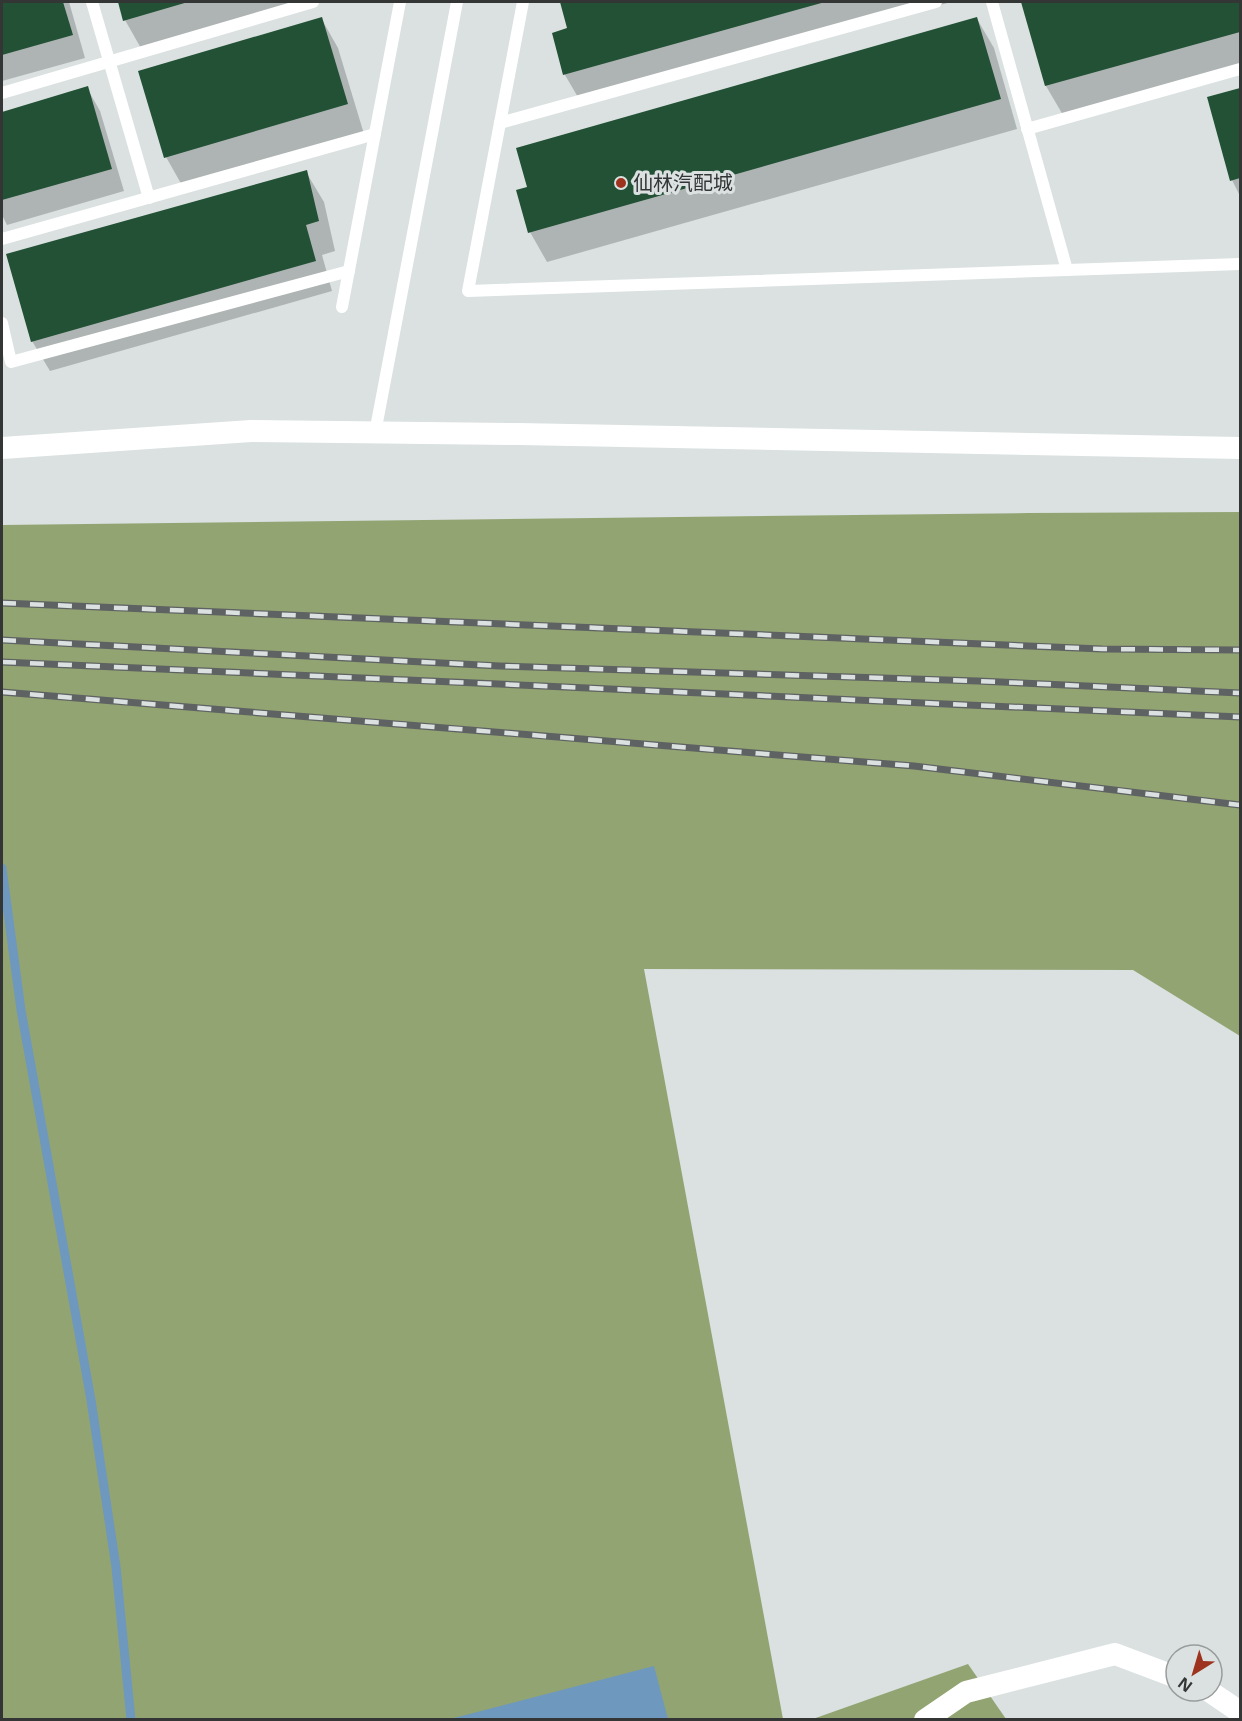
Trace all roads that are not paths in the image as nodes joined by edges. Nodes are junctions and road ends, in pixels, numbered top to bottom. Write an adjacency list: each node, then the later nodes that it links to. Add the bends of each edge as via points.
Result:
1 (92, 2): 8 (lane)
2 (313, 2): 8 (lane)
3 (400, 2): 13 (lane)
4 (457, 2): 21 (lane)
5 (523, 2): 11 (lane)
6 (936, 2): 11 (lane)
7 (992, 2): 12 (lane)
8 (110, 62): 10 (lane); 14 (lane)
9 (1240, 69): 12 (lane)
10 (2, 93)
11 (500, 123): 17 (lane, via 468,291)
12 (1027, 129): 17 (lane)
13 (375, 134): 14 (lane); 18 (lane)
14 (149, 198): 15 (lane)
15 (2, 240)
16 (1240, 264): 17 (lane)
17 (1067, 270)
18 (349, 271): 19 (lane); 20 (lane, via 11,362)
19 (342, 307)
20 (2, 323)
21 (375, 432): 22 (street, via 251,431); 23 (street)
22 (3, 448)
23 (1240, 448)
24 (1164, 1672): 28 (street, via 1115,1654 966,1692)
25 (1224, 1702): 27 (street)
26 (1213, 1703): 29 (street)
27 (1240, 1712)
28 (925, 1719)
29 (1220, 1719)

